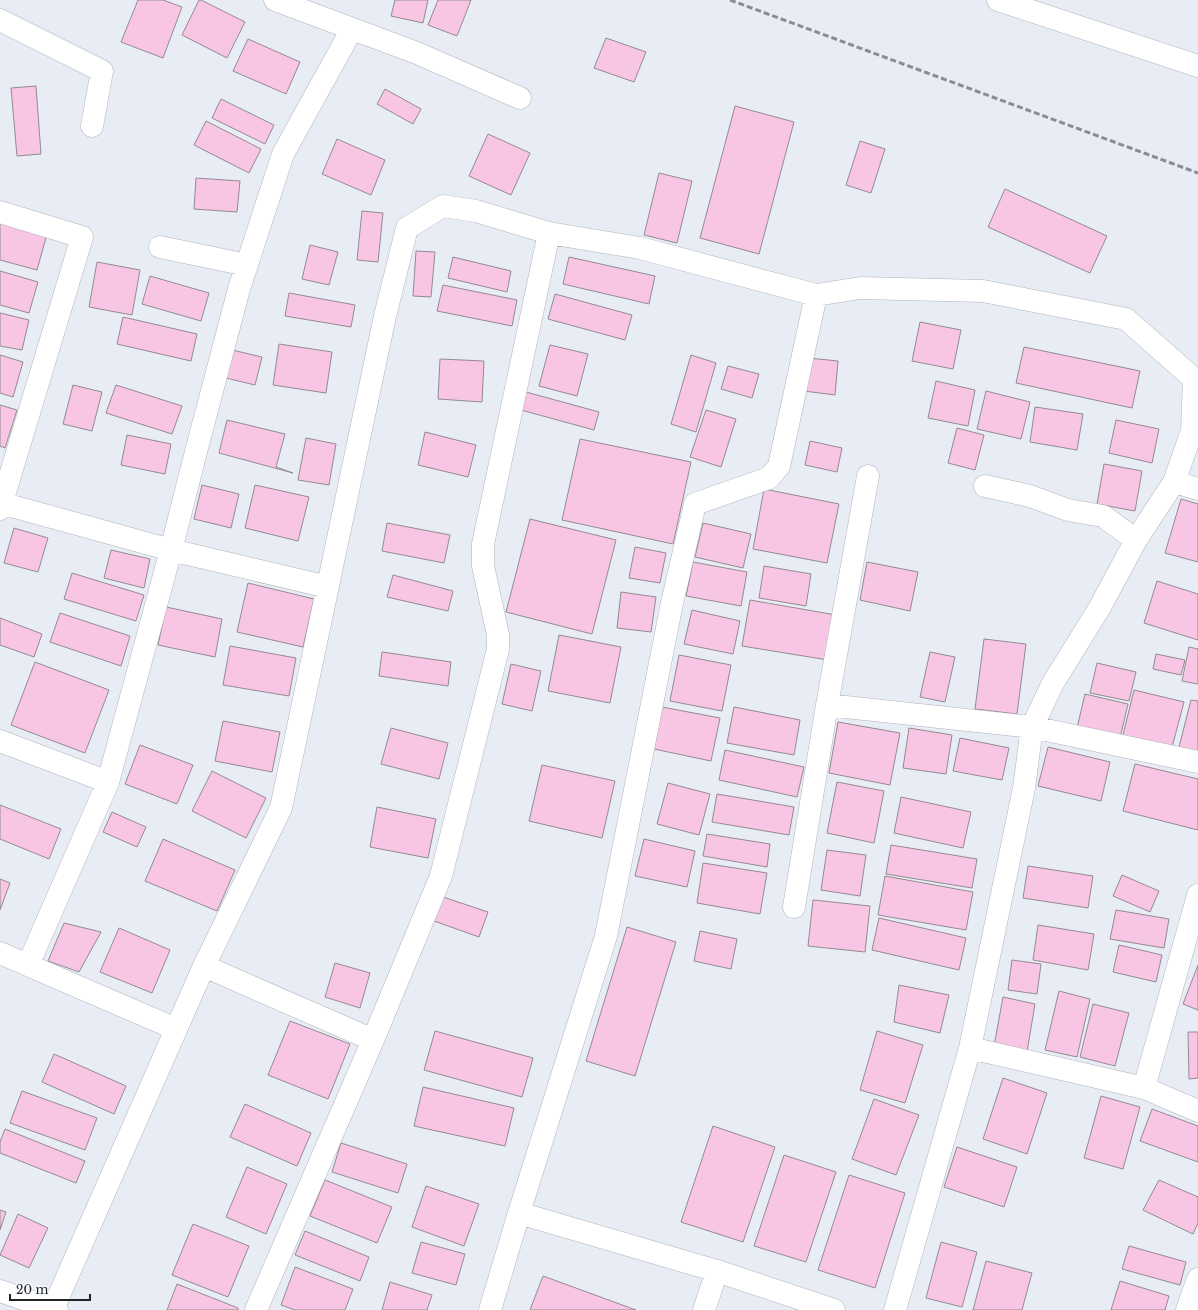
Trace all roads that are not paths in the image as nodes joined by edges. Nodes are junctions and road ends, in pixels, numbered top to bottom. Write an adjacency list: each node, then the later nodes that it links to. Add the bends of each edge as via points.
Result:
1 (275, 0): 4 (street)
2 (998, 0): 5 (street)
3 (0, 20): 7 (street, via 102,71)
4 (352, 29): 6 (street, via 417,53); 11 (street, via 283,154)
5 (1198, 66)
6 (520, 98)
7 (92, 126)
8 (0, 212): 17 (street, via 82,237)
9 (549, 233): 12 (street, via 640,248); 20 (street, via 476,211 443,206 407,228 385,316); 32 (street, via 483,544 483,566 498,635 498,649 441,876)
10 (160, 247): 11 (street)
11 (247, 265): 19 (street)
12 (816, 295): 14 (street, via 860,288 983,291 1126,319 1194,379 1192,431); 36 (street, via 779,466 769,478 696,504 672,602 606,936)
13 (868, 476): 21 (street)
14 (1174, 482): 16 (street); 18 (street)
15 (985, 486): 18 (street, via 1030,496 1068,510 1103,516)
16 (1198, 489)
17 (0, 505): 19 (street)
18 (1136, 540): 22 (street, via 1100,607 1053,683)
19 (172, 550): 20 (street); 25 (street)
20 (328, 587): 30 (street, via 281,808)
21 (827, 705): 22 (street); 27 (street)
22 (1032, 727): 24 (street); 33 (street, via 1024,788)
23 (0, 741): 25 (street)
24 (1198, 762)
25 (108, 782): 29 (street)
26 (1198, 894): 34 (street)
27 (794, 907)
28 (0, 953): 29 (street)
29 (28, 965): 31 (street)
30 (204, 966): 31 (street); 32 (street)
31 (176, 1029): 40 (street)
32 (373, 1040): 41 (street)
33 (970, 1048): 34 (street); 45 (street)
34 (1144, 1088): 35 (street)
35 (1198, 1111)
36 (519, 1213): 37 (street); 42 (street)
37 (717, 1271): 43 (street); 44 (street)
38 (1198, 1279): 46 (street)
39 (0, 1291): 40 (street)
40 (54, 1310)
41 (256, 1310)
42 (490, 1310)
43 (704, 1310)
44 (834, 1310)
45 (895, 1310)
46 (1187, 1310)

